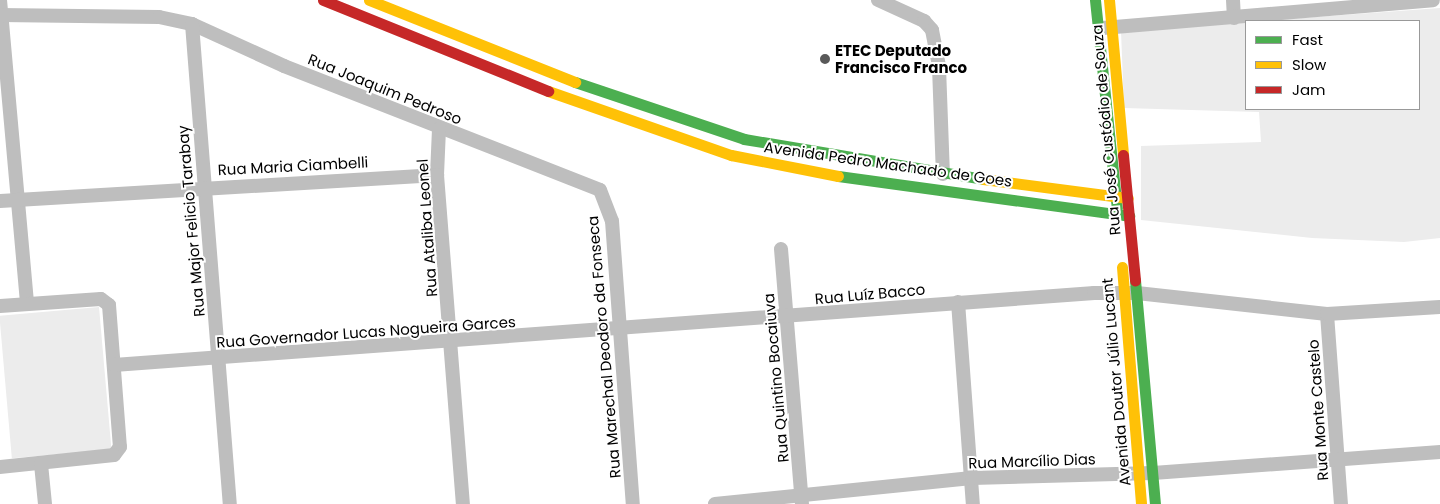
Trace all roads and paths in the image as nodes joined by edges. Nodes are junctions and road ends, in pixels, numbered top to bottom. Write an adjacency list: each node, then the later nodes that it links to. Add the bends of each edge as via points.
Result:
1 (0, 0): 10 (street)
2 (323, 0): 24 (street, Avenida Pedro Machado de Goes, via 576,103 731,156 826,174)
3 (368, 0): 16 (street, Avenida Pedro Machado de Goes, via 594,90 716,131 822,156)
4 (878, 0): 16 (street, via 924,21 932,30 939,67)
5 (1095, 0): 14 (street, Rua José Custódio de Souza)
6 (1109, 0): 13 (street, Rua José Custódio de Souza)
7 (1233, 0): 11 (street)
8 (1433, 0): 9 (street)
9 (1328, 5): 11 (street)
10 (1, 15): 12 (street, Rua Joaquim Pedroso, via 160,16); 22 (street)
11 (1234, 18): 13 (street)
12 (192, 24): 15 (street, Rua Joaquim Pedroso); 18 (street, Rua Major Felicio Tarabay)
13 (1112, 28): 14 (street); 21 (street, Rua José Custódio de Souza)
14 (1097, 29): 20 (street, Rua José Custódio de Souza)
15 (439, 129): 17 (street, Rua Ataliba Leonel); 19 (street, Rua Joaquim Pedroso)
16 (942, 174): 20 (street, Avenida Pedro Machado de Goes)
17 (437, 175): 18 (street, Rua Maria Ciambelli); 35 (street, Rua Ataliba Leonel)
18 (202, 186): 22 (street, Rua Maria Ciambelli); 36 (street, Rua Major Felicio Tarabay)
19 (600, 190): 34 (street, Rua Marechal Deodoro da Fonseca, via 612,221)
20 (1116, 198): 21 (street, Avenida Pedro Machado de Goes); 24 (street, Rua José Custódio de Souza)
21 (1128, 198): 24 (street, Rua José Custódio de Souza)
22 (19, 200): 23 (street, Rua Maria Ciambelli); 29 (street)
23 (0, 201)
24 (1123, 215): 26 (street, Rua José Custódio de Souza)
25 (781, 249): 33 (street, Rua Quintino Bocaiuva)
26 (1126, 258): 27 (street, Avenida Doutor Júlio Lucant)
27 (1130, 293): 28 (street, Rua Luíz Bacco); 32 (street, Rua Luíz Bacco); 42 (street, Avenida Doutor Júlio Lucant); 43 (street, Avenida Doutor Júlio Lucant)
28 (958, 302): 33 (street, Rua Luíz Bacco); 44 (street)
29 (27, 304): 30 (street); 37 (street, via 105,301 111,309)
30 (0, 306)
31 (1440, 307): 32 (street, Rua Luíz Bacco)
32 (1328, 314): 39 (street, Rua Monte Castelo)
33 (788, 317): 34 (street, Rua Luíz Bacco); 45 (street, Rua Quintino Bocaiuva)
34 (620, 329): 35 (street, Rua Governador Lucas Nogueira Garces); 49 (street, Rua Marechal Deodoro da Fonseca)
35 (452, 343): 36 (street, Rua Governador Lucas Nogueira Garces); 48 (street, Rua Ataliba Leonel)
36 (220, 359): 37 (street, Rua Governador Lucas Nogueira Garces); 47 (street, Rua Major Felicio Tarabay)
37 (114, 365): 40 (street, via 117,453)
38 (1440, 452): 39 (street, Rua Marcílio Dias)
39 (1338, 458): 43 (street, Rua Marcílio Dias); 54 (street, Rua Monte Castelo)
40 (41, 464): 41 (street); 46 (street)
41 (0, 467)
42 (1139, 473): 43 (street, Rua Marcílio Dias); 44 (street, Rua Marcílio Dias); 52 (street, Avenida Doutor Júlio Lucant)
43 (1153, 473): 53 (street, Avenida Doutor Júlio Lucant)
44 (972, 478): 45 (street, Rua Marcílio Dias); 51 (street)
45 (802, 500): 50 (street, Rua Marcílio Dias)
46 (45, 504)
47 (230, 504)
48 (463, 504)
49 (633, 504)
50 (715, 504)
51 (974, 504)
52 (1141, 504)
53 (1156, 504)
54 (1341, 504)

